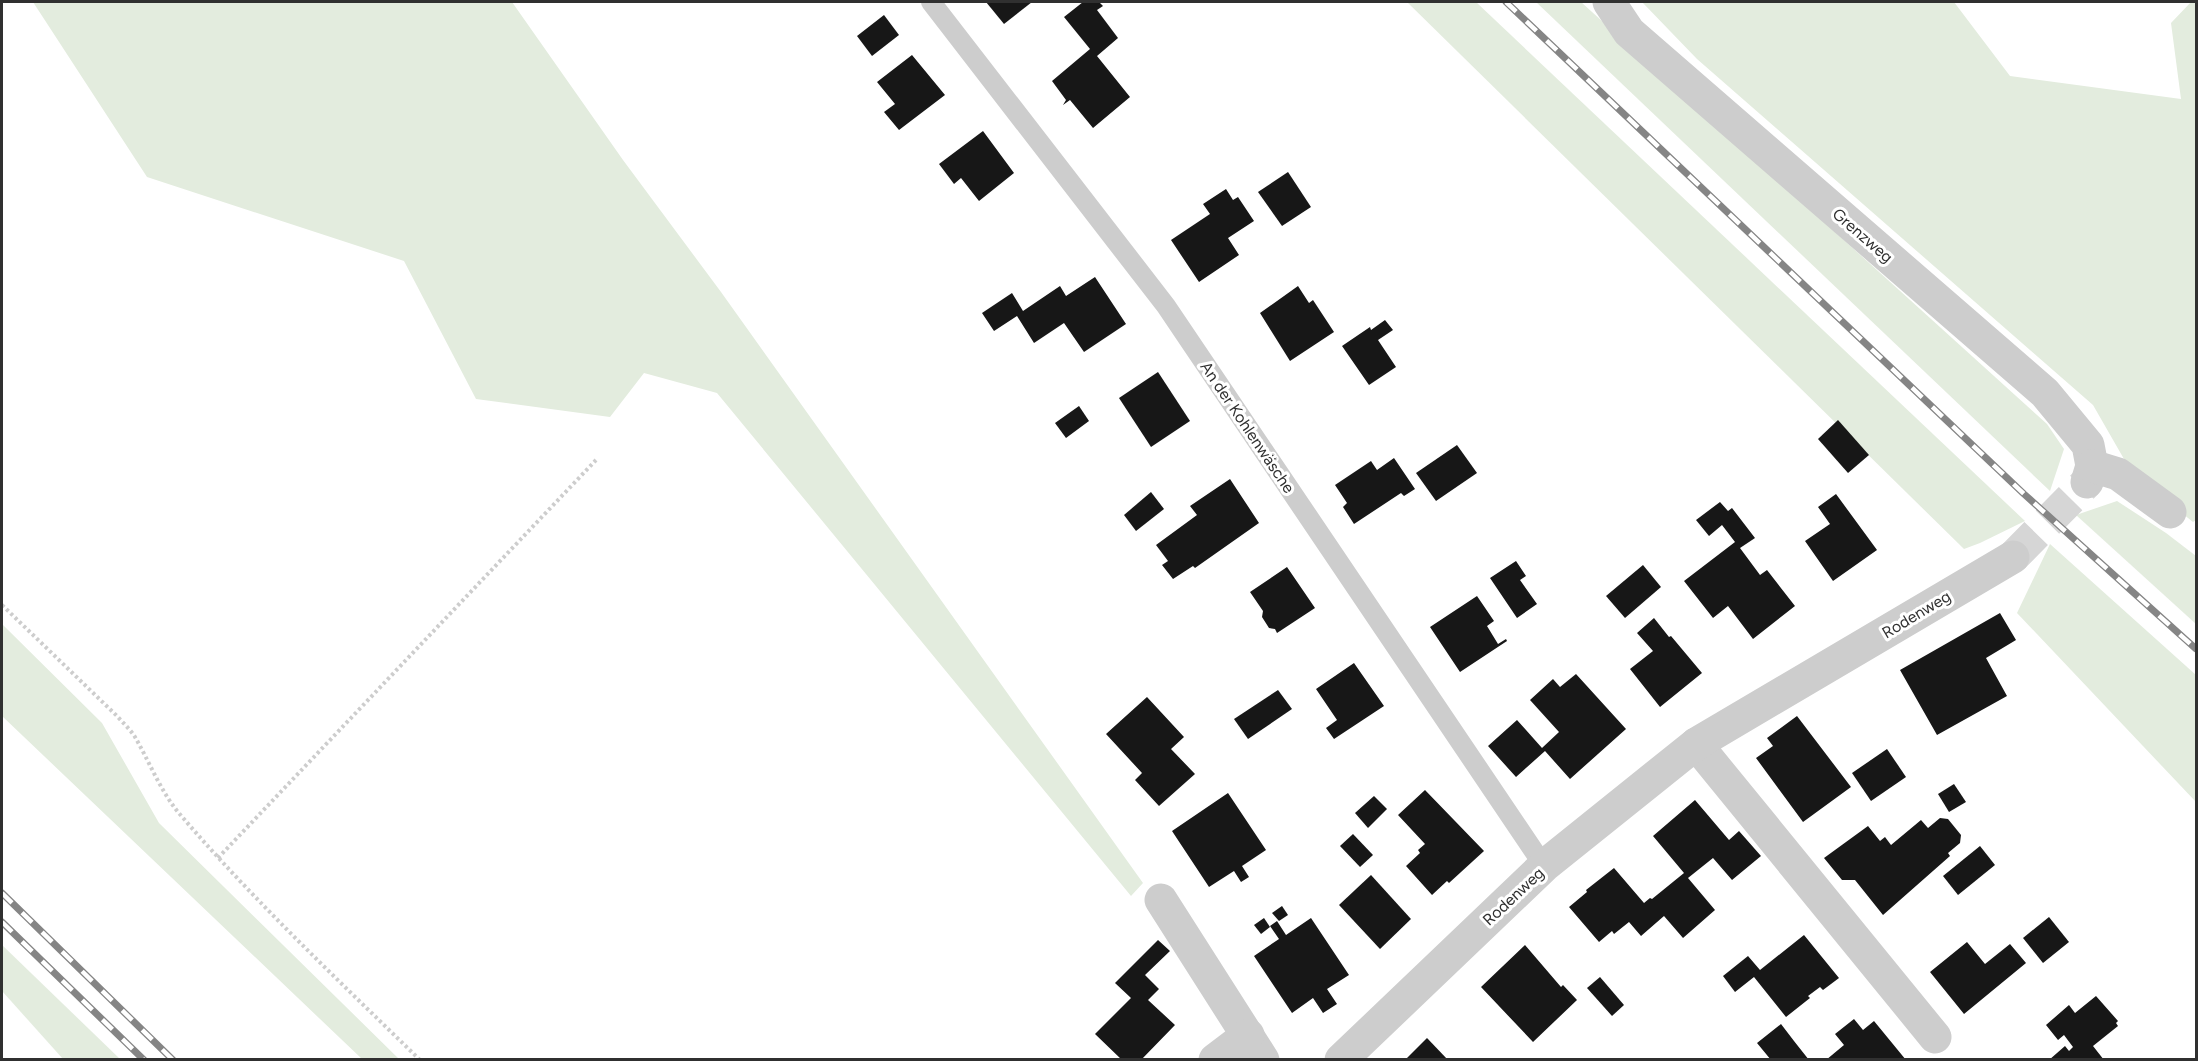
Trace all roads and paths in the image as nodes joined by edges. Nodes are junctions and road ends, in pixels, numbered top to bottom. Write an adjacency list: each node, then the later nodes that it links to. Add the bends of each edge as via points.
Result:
1 (931, 2): 9 (lane, An der Kohlenwäsche, via 1166,306)
2 (1609, 2): 4 (street, Grenzweg, via 1629,32 2045,393 2088,445 2090,474 2118,474)
3 (596, 460): 8 (path)
4 (2170, 512)
5 (2013, 557): 7 (street, Rodenweg)
6 (2, 605): 8 (path, via 134,735 176,809)
7 (1696, 744): 9 (street, Rodenweg); 11 (street)
8 (219, 858): 13 (path, via 274,918)
9 (1544, 866): 15 (street, Rodenweg)
10 (1161, 900): 12 (street)
11 (1935, 1037)
12 (1256, 1047): 14 (street)
13 (420, 1059)
14 (1215, 1059)
15 (1341, 1059)

